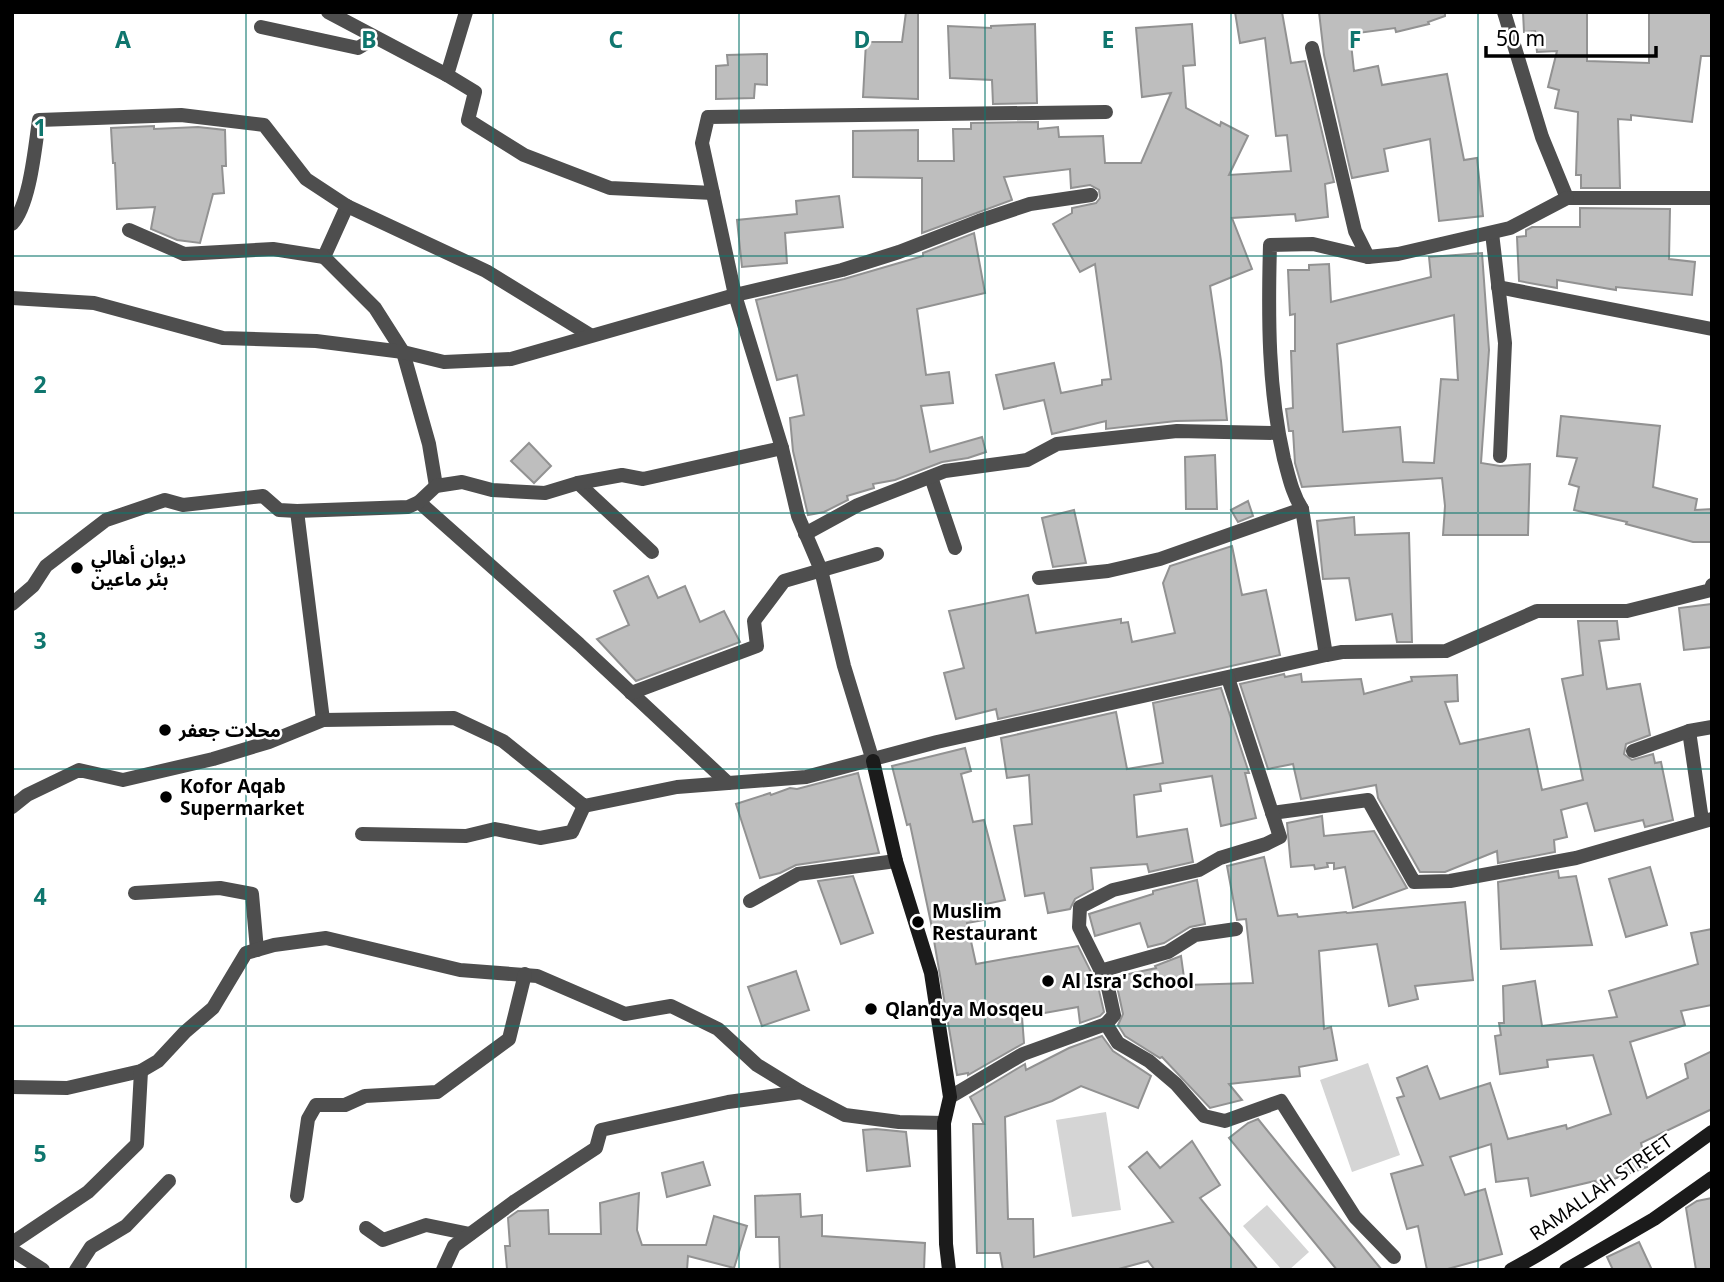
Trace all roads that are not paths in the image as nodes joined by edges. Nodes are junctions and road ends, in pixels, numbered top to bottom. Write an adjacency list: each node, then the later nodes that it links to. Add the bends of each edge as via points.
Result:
1 (328, 12): 5 (street)
2 (466, 12): 7 (street)
3 (1504, 12): 11 (street, via 1542,137)
4 (261, 27): 5 (street, via 358,48)
5 (376, 37): 7 (street)
6 (1312, 48): 18 (street, via 1355,232)
7 (447, 75): 9 (street, via 475,92 468,121 524,155 610,188)
8 (1106, 112): 9 (street, via 708,117 702,144)
9 (712, 193): 20 (street)
10 (1091, 195): 20 (street, via 1030,204 842,270)
11 (1567, 198): 12 (street); 16 (street)
12 (1712, 198)
13 (347, 206): 14 (street, via 306,179 264,125 181,115 38,120 31,175 19,217); 17 (street); 23 (street, via 486,271)
14 (12, 225)
15 (129, 230): 17 (street, via 184,254 273,249)
16 (1492, 233): 18 (street); 19 (street)
17 (324, 257): 24 (street, via 376,308)
18 (1368, 257): 25 (street, via 1313,244 1270,245 1267,326)
19 (1498, 287): 22 (street); 27 (street, via 1505,343)
20 (736, 295): 23 (street); 26 (street)
21 (12, 298): 24 (street, via 94,303 223,338 316,341)
22 (1712, 329)
23 (590, 335): 24 (street, via 511,359 444,362)
24 (403, 352): 30 (street)
25 (1278, 433): 28 (street, via 1177,431 1057,444 1027,460); 32 (street, via 1293,496)
26 (782, 448): 29 (street, via 643,478 622,475); 34 (street)
27 (1500, 456)
28 (930, 477): 34 (street, via 858,505); 35 (street)
29 (578, 483): 30 (street, via 545,493 492,490 462,482); 36 (street)
30 (436, 486): 31 (street)
31 (419, 502): 33 (street, via 408,507); 44 (street)
32 (1302, 509): 39 (street, via 1160,559 1108,571); 42 (street)
33 (297, 511): 41 (street, via 279,510 263,496 183,505 165,500 106,520 46,566 33,586); 45 (street)
34 (805, 534): 38 (street)
35 (955, 548)
36 (652, 552)
37 (877, 554): 38 (street)
38 (821, 570): 44 (street, via 784,581 754,621 757,646); 49 (street)
39 (1040, 578)
40 (1712, 585): 42 (street, via 1712,590 1627,611 1537,611 1446,651)
41 (12, 604)
42 (1326, 654): 43 (street)
43 (1228, 678): 49 (street, via 937,742); 53 (street)
44 (631, 693): 50 (street)
45 (323, 720): 51 (street, via 454,718 503,741); 52 (street, via 258,746 123,780 79,769)
46 (1712, 727): 47 (street)
47 (1689, 731): 48 (street); 54 (street)
48 (1633, 751)
49 (873, 761): 50 (street, via 806,777); 56 (street)
50 (728, 783): 51 (street, via 677,787)
51 (584, 806): 55 (street, via 572,832 540,838 495,828 466,836)
52 (12, 807)
53 (1272, 813): 54 (street, via 1368,800 1414,883 1450,881 1576,858); 61 (street, via 1280,837 1266,844 1220,858 1199,870 1113,890 1080,907 1079,927)
54 (1707, 819)
55 (362, 834)
56 (896, 861): 58 (street, via 798,874); 67 (street, via 931,973)
57 (135, 893): 60 (street, via 220,887 252,894)
58 (750, 901)
59 (1236, 929): 61 (street, via 1195,935 1168,952)
60 (257, 950): 62 (street, via 326,938 460,970); 64 (street, via 246,953 213,1008 158,1061)
61 (1100, 971): 63 (street, via 1114,1016)
62 (525, 974): 66 (street, via 625,1014 671,1006 718,1029 757,1065); 72 (street, via 509,1039 438,1092 366,1096 345,1105 316,1105 309,1119)
63 (1106, 1024): 67 (street, via 1023,1054); 77 (street, via 1118,1043 1149,1061 1204,1116 1225,1121 1281,1101 1355,1217)
64 (141, 1070): 65 (street, via 67,1088); 75 (street, via 137,1144 88,1192)
65 (12, 1087)
66 (801, 1092): 68 (street, via 845,1115); 74 (street, via 728,1102 601,1130 596,1148)
67 (950, 1097): 68 (street)
68 (944, 1123): 81 (street)
69 (1712, 1132): 82 (street, RAMALLAH STREET)
70 (1712, 1178): 83 (street, via 1654,1219)
71 (169, 1181): 79 (street, via 126,1226 91,1247)
72 (297, 1196)
73 (366, 1228): 74 (street, via 383,1240 426,1225)
74 (470, 1234): 80 (street, via 454,1246)
75 (12, 1243)
76 (12, 1250): 78 (street)
77 (1394, 1257)
78 (43, 1270)
79 (76, 1270)
80 (443, 1270)
81 (949, 1270)
82 (1511, 1270)
83 (1566, 1270)

